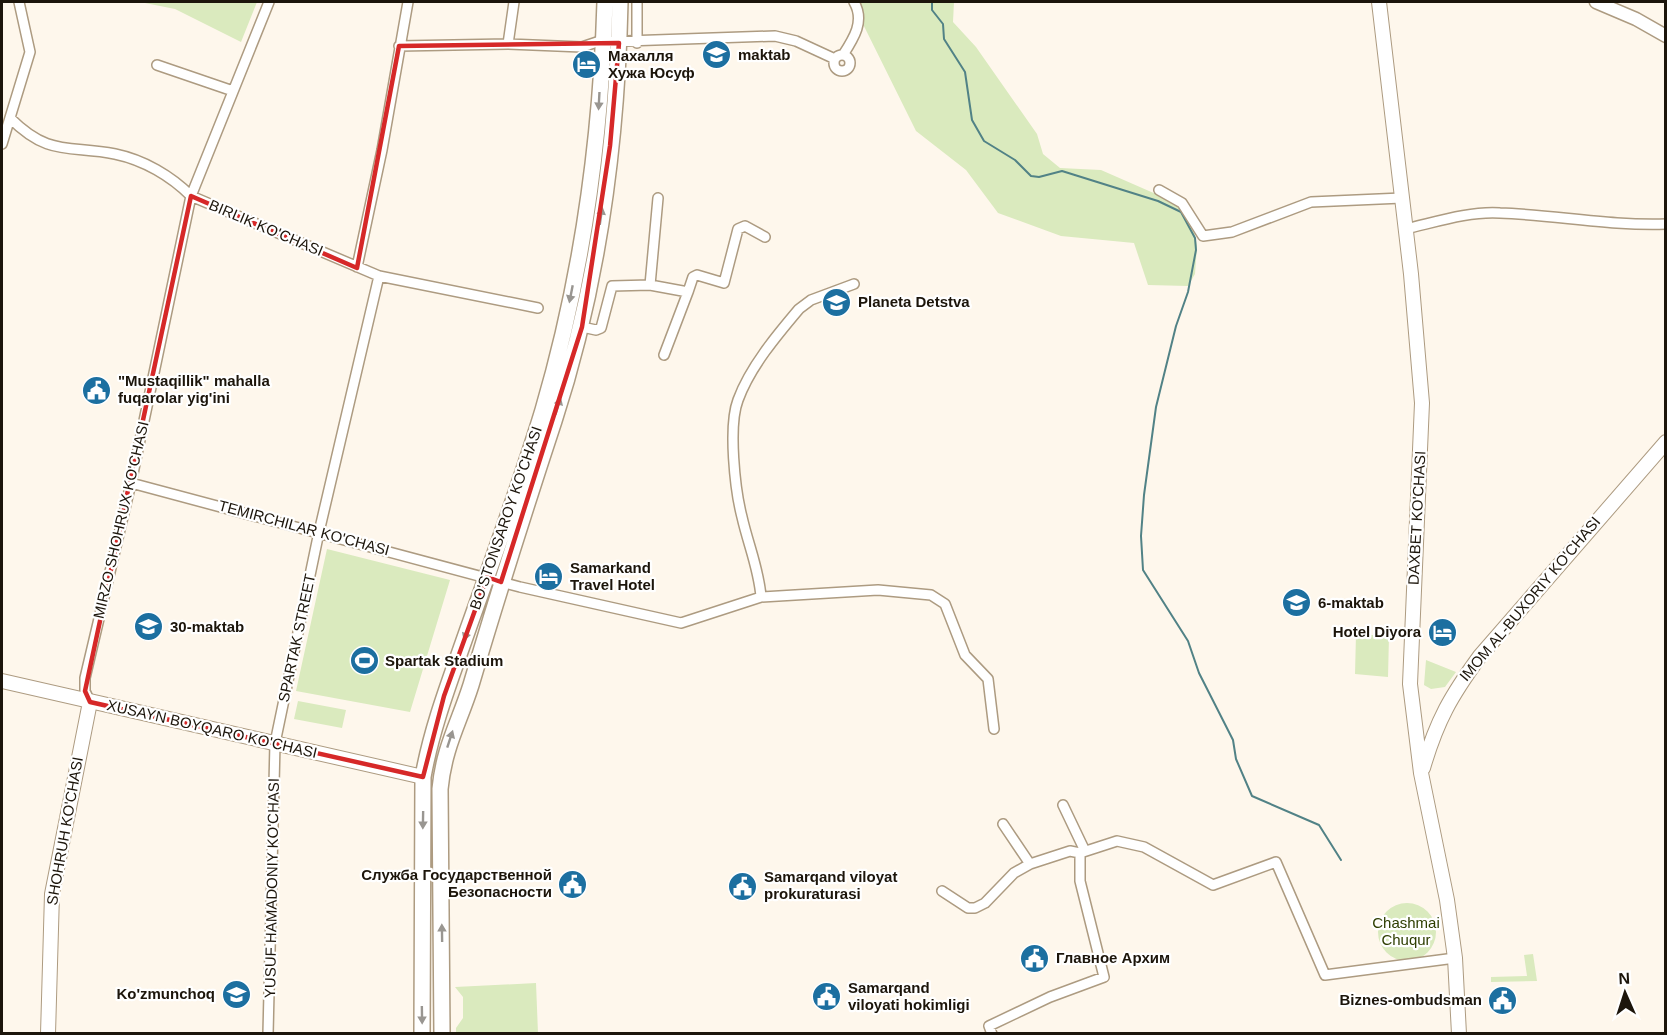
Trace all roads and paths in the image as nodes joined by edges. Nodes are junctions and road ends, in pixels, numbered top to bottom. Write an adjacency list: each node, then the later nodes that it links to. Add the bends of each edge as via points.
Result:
1 (19, 2): 18 (street, via 30,52)
2 (269, 2): 17 (street, MIRZO SHOHRUX KO'CHASI)
3 (408, 2): 15 (street)
4 (514, 2): 14 (street)
5 (605, 2): 12 (main road, BO'STONSAROY KO'CHASI)
6 (620, 2): 12 (main road, BO'STONSAROY KO'CHASI)
7 (637, 2): 13 (street)
8 (854, 2): 13 (street, via 859,23 839,57 775,36)
9 (1378, 2): 23 (main road, DAXBET KO'CHASI)
10 (1596, 2): 11 (street)
11 (1665, 36)
12 (611, 43): 13 (street); 14 (street, via 582,47); 33 (main road, BO'STONSAROY KO'CHASI, one-way to 12, via 610,146); 38 (main road, BO'STONSAROY KO'CHASI, one-way to 38, via 567,315 543,410)
13 (637, 43)
14 (508, 44): 15 (street)
15 (399, 46): 27 (street)
16 (157, 65): 17 (street)
17 (233, 91): 21 (street, MIRZO SHOHRUX KO'CHASI)
18 (10, 118): 19 (street); 21 (street, BIRLIK KO'CHASI, via 35,139 55,147 116,154 140,162 178,183)
19 (2, 144)
20 (1159, 190): 23 (street, via 1182,203 1203,236 1232,232 1311,202)
21 (191, 196): 27 (street, BIRLIK KO'CHASI); 36 (street, MIRZO SHOHRUX KO'CHASI)
22 (658, 198): 30 (street)
23 (1402, 198): 25 (main road, DAXBET KO'CHASI)
24 (1665, 224): 25 (street, via 1633,225 1499,213)
25 (1405, 229): 44 (main road, DAXBET KO'CHASI, via 1422,407 1410,677)
26 (765, 237): 31 (street, via 741,227 725,282 695,275)
27 (357, 267): 28 (street, BIRLIK KO'CHASI)
28 (379, 276): 32 (street, BIRLIK KO'CHASI); 37 (street, SPARTAK STREET)
29 (854, 284): 39 (street, via 811,300 799,309 745,382 737,401 736,493)
30 (650, 285): 31 (street); 33 (street, via 612,286 601,328)
31 (688, 291): 34 (street)
32 (538, 308)
33 (582, 327): 38 (main road, BO'STONSAROY KO'CHASI, one-way to 33)
34 (664, 355)
35 (1665, 442): 44 (main road, IMOM AL-BUXORIY KO'CHASI, via 1480,656 1439,717)
36 (131, 483): 37 (street, TEMIRCHILAR KO'CHASI); 41 (street, MIRZO SHOHRUX KO'CHASI, via 85,678)
37 (319, 532): 38 (street, TEMIRCHILAR KO'CHASI); 43 (street, SPARTAK STREET)
38 (488, 577): 39 (street, TEMIRCHILAR KO'CHASI, via 681,623); 45 (main road, BO'STONSAROY KO'CHASI, one-way to 45, via 444,696); 55 (main road, BO'STONSAROY KO'CHASI, one-way to 38, via 442,763 469,689)
39 (761, 597): 42 (street, TEMIRCHILAR KO'CHASI, via 878,590 938,598 945,604 965,655 988,679)
40 (2, 681): 41 (main road, XUSAYN BOYQARO KO'CHASI)
41 (90, 702): 43 (main road, XUSAYN BOYQARO KO'CHASI); 52 (main road, SHOHRUH KO'CHASI, via 52,894)
42 (994, 729)
43 (275, 743): 45 (main road, XUSAYN BOYQARO KO'CHASI); 53 (street, YUSUF HAMADONIY KO'CHASI)
44 (1421, 772): 51 (main road, DAXBET KO'CHASI)
45 (423, 777): 54 (main road, BO'STONSAROY KO'CHASI, one-way to 54)
46 (1063, 805): 48 (street)
47 (1003, 824): 49 (street)
48 (1082, 851): 49 (street); 51 (street, via 1117,841 1144,847 1213,885 1276,862 1325,975); 56 (street, via 1080,881 1104,977 989,1026)
49 (1030, 864): 50 (street, via 975,908 968,908)
50 (942, 891)
51 (1455, 958): 57 (main road, DAXBET KO'CHASI)
52 (48, 1034)
53 (268, 1034)
54 (422, 1034)
55 (442, 1034)
56 (992, 1034)
57 (1459, 1034)

